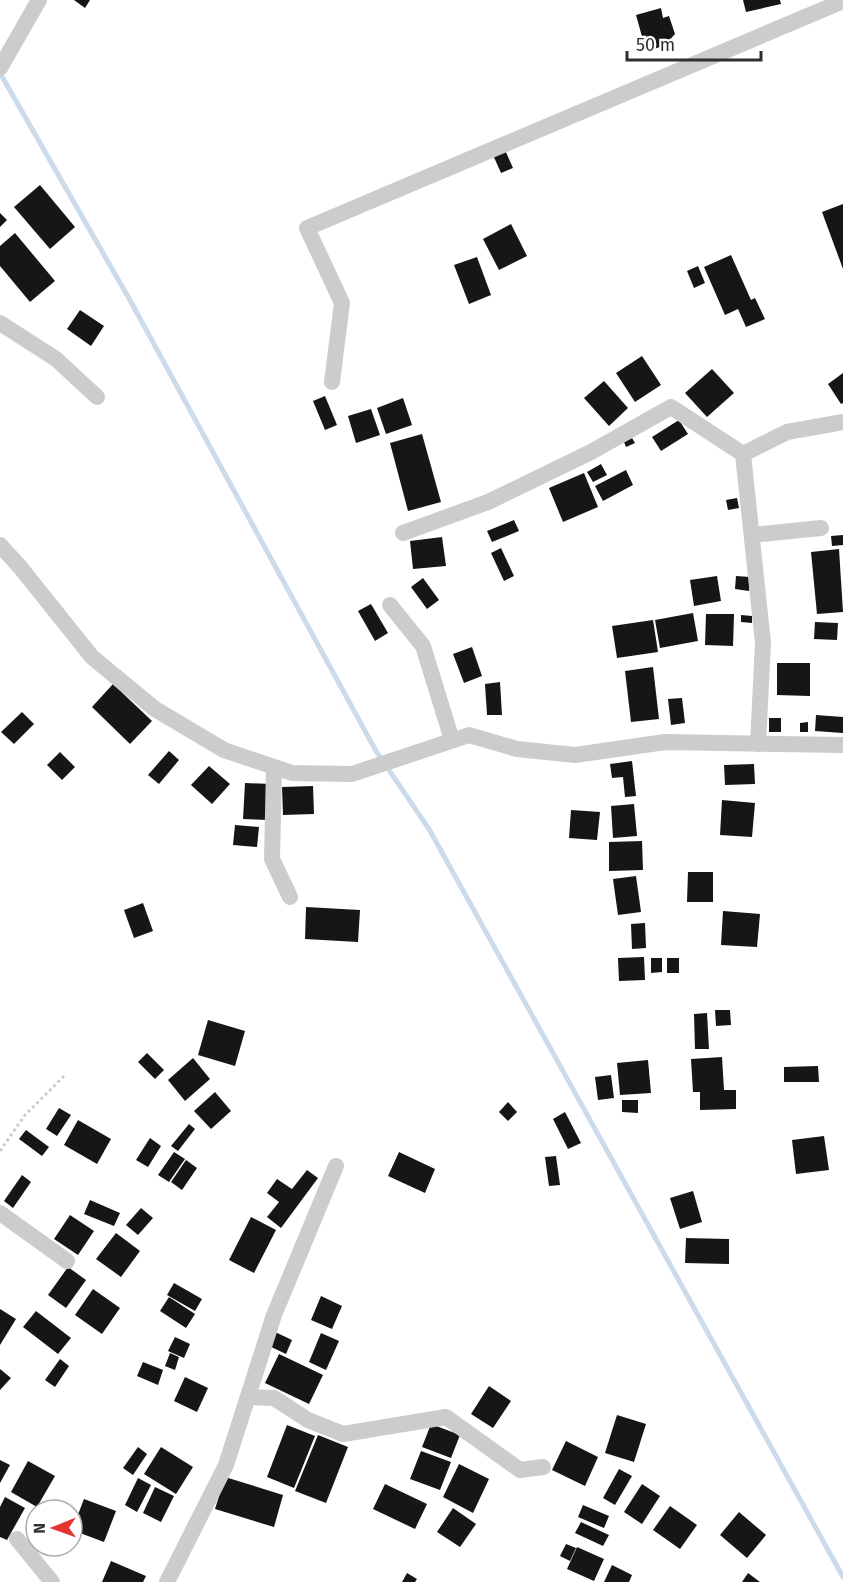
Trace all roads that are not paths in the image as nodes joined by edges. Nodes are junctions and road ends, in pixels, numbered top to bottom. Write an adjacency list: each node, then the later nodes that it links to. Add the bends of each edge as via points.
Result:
1 (39, 0): 3 (street)
2 (843, 1): 5 (street, via 306,228 342,303)
3 (0, 68)
4 (0, 323): 6 (street, via 56,359)
5 (332, 382)
6 (97, 397)
7 (843, 422): 8 (street, via 787,432)
8 (743, 454): 10 (street, via 671,407 591,452 488,502); 11 (street)
9 (821, 528): 11 (street)
10 (403, 533)
11 (752, 535): 15 (street, via 763,643)
12 (0, 545): 17 (street, via 92,657 155,709 224,750)
13 (390, 605): 14 (street, via 423,646)
14 (452, 740): 15 (street, via 470,735 517,749 575,755 664,742); 17 (street, via 352,774 292,773)
15 (758, 744): 16 (street)
16 (843, 745)
17 (274, 767): 18 (street, via 272,859)
18 (290, 897)
19 (336, 1166): 22 (street, via 274,1315)
20 (0, 1213): 21 (street)
21 (68, 1261)
22 (248, 1397): 23 (street, via 274,1398 308,1420 343,1434 446,1417 520,1470); 26 (street, via 226,1465)
23 (543, 1467)
24 (17, 1539): 25 (street)
25 (52, 1582)
26 (167, 1582)

